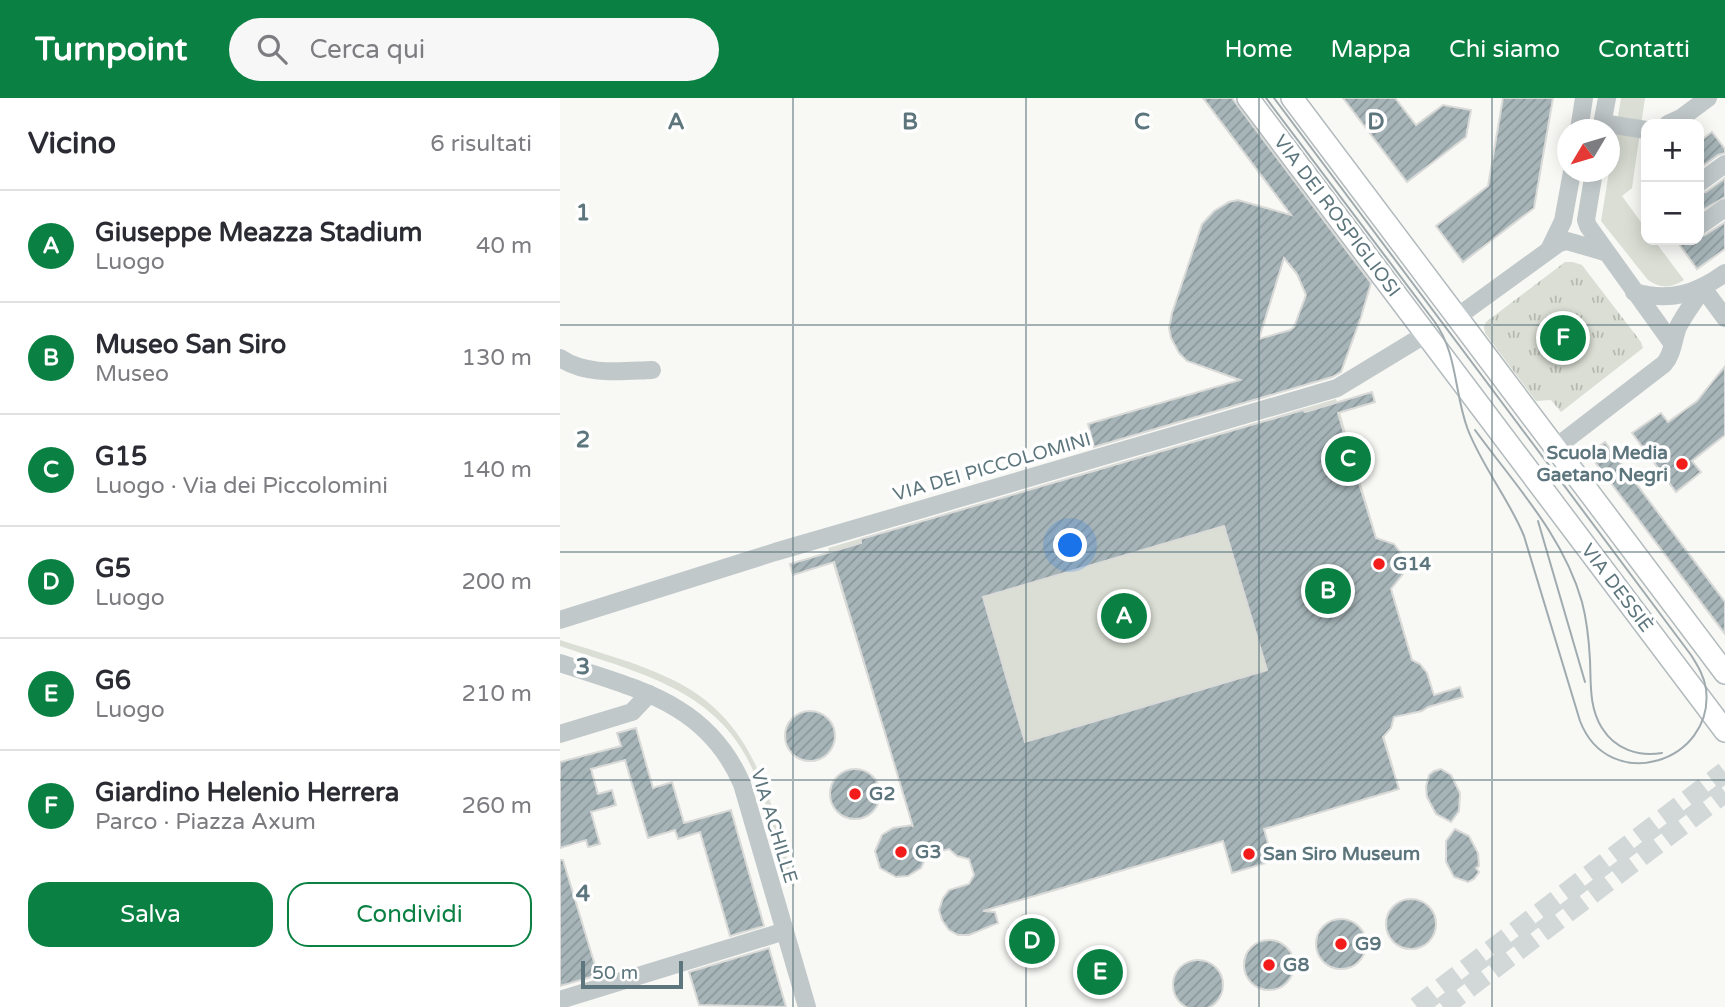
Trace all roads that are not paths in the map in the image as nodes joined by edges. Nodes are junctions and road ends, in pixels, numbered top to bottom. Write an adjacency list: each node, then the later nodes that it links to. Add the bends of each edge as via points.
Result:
1 (1248, 98): 24 (main road, VIA DEI ROSPIGLIOSI)
2 (1292, 98): 22 (main road, VIA DEI ROSPIGLIOSI)
3 (1584, 98): 6 (street)
4 (1607, 98): 7 (street)
5 (1708, 98): 8 (street)
6 (1581, 119)
7 (1603, 119)
8 (1679, 119)
9 (1620, 128): 10 (street)
10 (1641, 130)
11 (1725, 164): 14 (street)
12 (1570, 182): 17 (street, via 1563,221)
13 (1592, 182): 18 (street, via 1586,220)
14 (1700, 182)
15 (1725, 208): 16 (street)
16 (1704, 223)
17 (1550, 248): 18 (street, via 1567,241); 22 (street)
18 (1605, 252): 21 (street)
19 (1725, 273): 20 (street)
20 (1703, 288): 21 (street, via 1663,298); 23 (street); 25 (street)
21 (1634, 292): 25 (street)
22 (1457, 317): 24 (main road); 29 (main road, VIA DEI ROSPIGLIOSI)
23 (1725, 318)
24 (1426, 334): 28 (main road, VIA DEI ROSPIGLIOSI); 30 (street, VIA DEI PICCOLOMINI, via 1337,388 775,552)
25 (1672, 342): 29 (street, via 1664,364)
26 (560, 358): 27 (street, via 600,371)
27 (652, 370)
28 (1510, 445): 29 (main road, via 1529,455 1546,454); 34 (main road, VIA DESSIÈ)
29 (1555, 447): 32 (main road, VIA DESSIÈ)
30 (560, 620)
31 (560, 663): 33 (street, VIA ACHILLE)
32 (1725, 673)
33 (649, 694): 35 (street, via 632,712); 36 (street, VIA ACHILLE, via 699,722 732,763)
34 (1725, 731)
35 (560, 734)
36 (785, 931): 37 (street); 38 (street, VIA ACHILLE)
37 (560, 1000)
38 (807, 1007)

